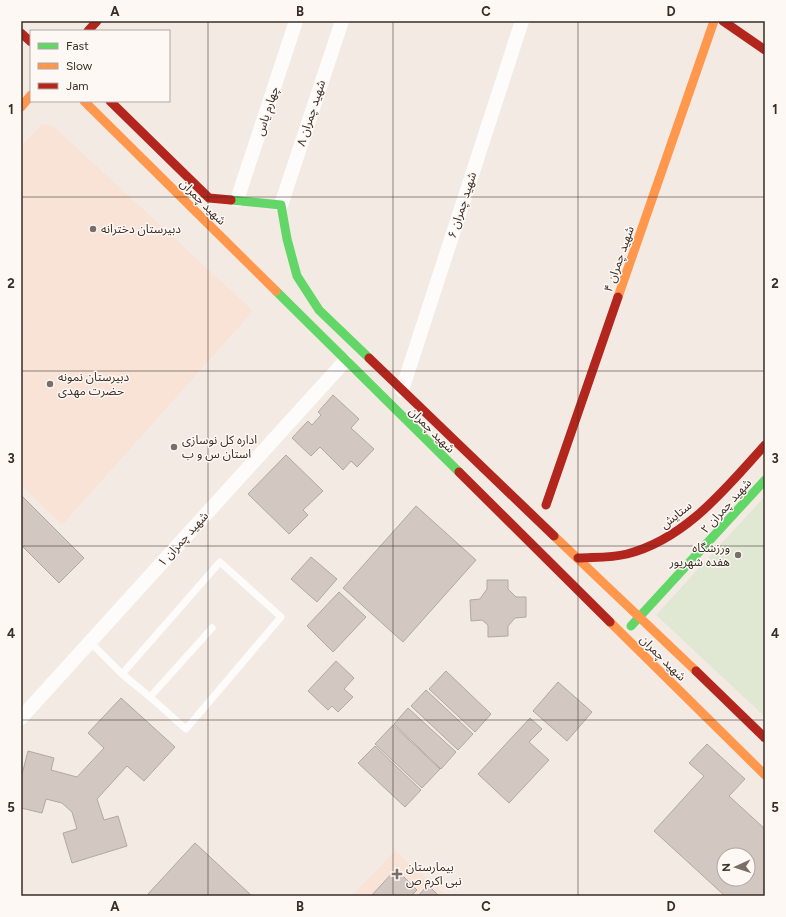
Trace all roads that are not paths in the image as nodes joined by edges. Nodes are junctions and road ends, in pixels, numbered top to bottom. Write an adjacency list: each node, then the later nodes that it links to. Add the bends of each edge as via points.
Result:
1 (97, 21): 7 (street)
2 (296, 21): 15 (street, چهارم یاس)
3 (342, 21): 16 (street, شهید چمران ۸)
4 (522, 21): 18 (street, شهید چمران ۶)
5 (714, 21): 21 (street, شهید چمران ۴)
6 (723, 21): 10 (street)
7 (89, 30)
8 (21, 33): 9 (street)
9 (30, 41)
10 (765, 50)
11 (30, 97): 14 (street)
12 (85, 102): 17 (street, شهید چمران)
13 (111, 102): 15 (street, شهید چمران, via 209,198)
14 (21, 107)
15 (237, 200): 16 (street, شهید چمران)
16 (281, 205): 18 (street, شهید چمران, via 297,276 319,310)
17 (344, 361): 25 (street, شهید چمران); 26 (street, شهید چمران ۱)
18 (402, 390): 22 (street, شهید چمران)
19 (765, 445): 22 (street, ستایش, via 712,502 662,542 627,554)
20 (765, 480): 23 (street, شهید چمران ۲)
21 (546, 505)
22 (578, 558): 23 (street, شهید چمران)
23 (640, 618): 25 (street, شهید چمران ۲); 30 (street, شهید چمران)
24 (212, 628): 28 (lane)
25 (622, 634): 31 (street, شهید چمران)
26 (90, 642): 27 (lane); 29 (street, شهید چمران ۱)
27 (122, 674): 28 (lane); 28 (lane, via 220,562 281,617 186,729)
28 (150, 697)
29 (21, 718)
30 (765, 738)
31 (765, 775)

